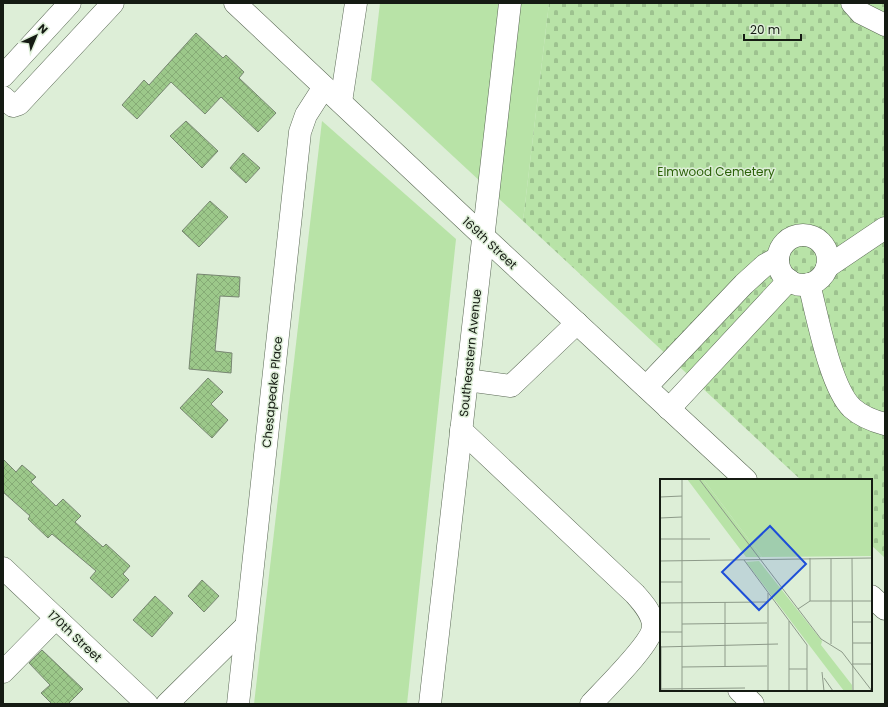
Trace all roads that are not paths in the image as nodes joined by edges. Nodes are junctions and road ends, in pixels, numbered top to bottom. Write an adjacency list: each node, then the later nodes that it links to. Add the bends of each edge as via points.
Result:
1 (70, 3): 8 (street)
2 (113, 3): 10 (street, via 19,104 13,106)
3 (236, 3): 9 (street, 169th Street)
4 (356, 3): 11 (street)
5 (510, 3): 13 (street, Southeastern Avenue)
6 (852, 3): 7 (street, via 861,13)
7 (885, 25)
8 (3, 76)
9 (324, 87): 11 (street, 169th Street); 29 (street, Chesapeake Place, via 306,115 300,132)
10 (3, 97)
11 (341, 102): 13 (street, 169th Street)
12 (885, 228): 15 (street)
13 (483, 236): 17 (street, 169th Street); 18 (street, Southeastern Avenue)
14 (778, 258): 15 (street, via 780,250 788,240 799,235 808,235 816,238 824,247 828,259); 16 (street, via 782,274); 19 (street, via 765,265 744,284)
15 (827, 267): 16 (street, via 817,280)
16 (799, 282): 20 (street); 21 (street, via 822,335 843,395 859,414)
17 (577, 323): 18 (street, via 511,386); 19 (street, 169th Street)
18 (466, 380): 22 (street, Southeastern Avenue)
19 (646, 388): 20 (street, 169th Street)
20 (670, 409): 23 (street, 169th Street)
21 (885, 424)
22 (461, 430): 28 (street, via 635,594); 35 (street, Southeastern Avenue)
23 (745, 479)
24 (3, 568): 27 (street, 170th Street)
25 (872, 597): 26 (street)
26 (885, 609)
27 (56, 618): 30 (street); 32 (street, 170th Street)
28 (657, 619): 36 (street, via 645,644)
29 (246, 626): 33 (street); 34 (street, Chesapeake Place)
30 (3, 672)
31 (740, 691): 37 (street)
32 (147, 704)
33 (167, 704)
34 (238, 704)
35 (430, 704)
36 (591, 704)
37 (753, 704)

